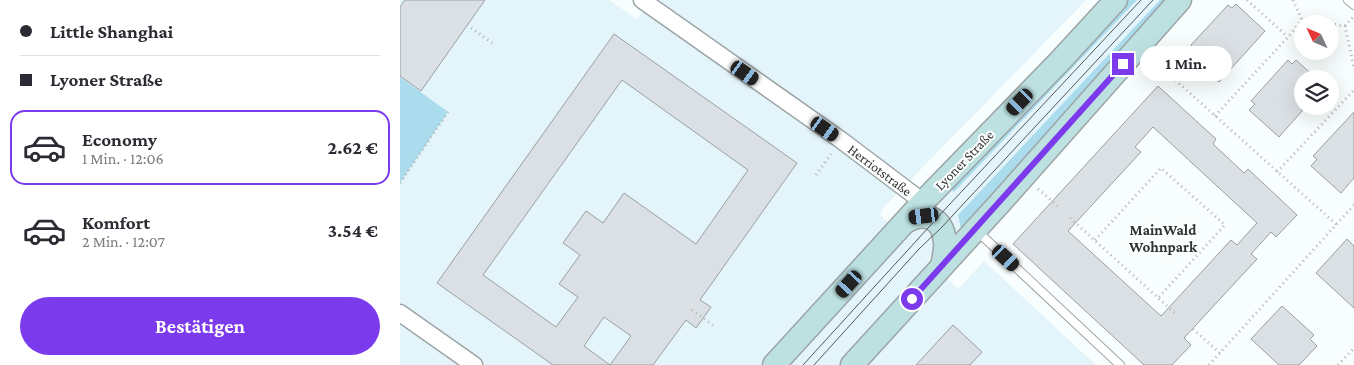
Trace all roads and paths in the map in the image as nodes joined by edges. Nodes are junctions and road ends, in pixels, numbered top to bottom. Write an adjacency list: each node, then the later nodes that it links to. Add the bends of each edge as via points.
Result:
1 (642, 0): 26 (street, Herriotstraße)
2 (1116, 0): 26 (main road, Lyoner Straße)
3 (1180, 0): 32 (main road)
4 (1247, 0): 14 (path)
5 (1293, 0): 8 (path)
6 (1348, 0): 7 (lane)
7 (1354, 5)
8 (1300, 15)
9 (1354, 16): 12 (path)
10 (1339, 25): 12 (path)
11 (467, 26): 15 (path)
12 (1345, 26): 17 (path)
13 (1294, 30): 14 (path)
14 (1288, 37): 20 (path)
15 (495, 45)
16 (1150, 58): 20 (path)
17 (1354, 68)
18 (1354, 90): 22 (path)
19 (448, 112): 24 (path)
20 (1215, 116): 22 (path)
21 (831, 154): 23 (path)
22 (1277, 172): 31 (path)
23 (816, 175)
24 (400, 183)
25 (1038, 189): 28 (path)
26 (923, 202): 30 (main road, Lyoner Straße)
27 (1354, 206): 31 (path)
28 (1058, 207)
29 (1070, 218): 33 (path)
30 (905, 222): 34 (main road, via 924,216 935,220 945,242); 44 (main road, Lyoner Straße)
31 (1336, 225): 42 (path)
32 (975, 230): 34 (main road); 46 (lane)
33 (1094, 240): 35 (path); 35 (path, via 1161,168 1225,226)
34 (942, 266): 45 (main road)
35 (1158, 298): 38 (path)
36 (692, 310): 39 (path)
37 (400, 313): 43 (street)
38 (1177, 315)
39 (713, 325)
40 (1193, 329): 42 (path)
41 (1354, 348): 48 (path)
42 (1220, 354): 47 (path)
43 (474, 365)
44 (774, 365)
45 (852, 365)
46 (1120, 365)
47 (1209, 365)
48 (1338, 365)

